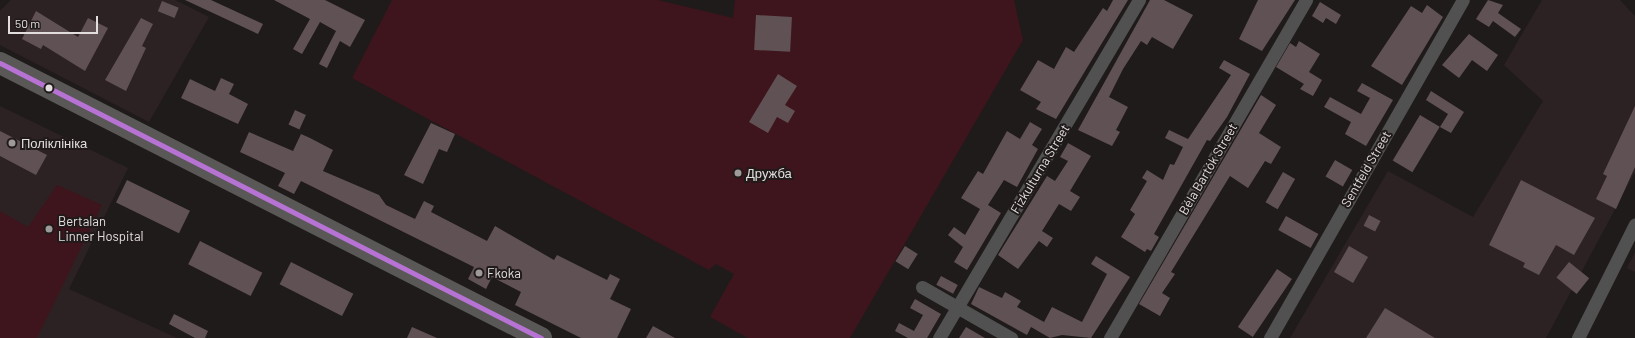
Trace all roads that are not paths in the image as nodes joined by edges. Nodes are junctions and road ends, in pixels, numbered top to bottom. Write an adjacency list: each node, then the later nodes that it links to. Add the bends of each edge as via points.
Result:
1 (1140, 0): 7 (street, Fizkulturna Street)
2 (1306, 0): 11 (street, Béla Bartók Street)
3 (1463, 0): 12 (street, Sentfeld Street)
4 (0, 63): 8 (highway)
5 (1635, 224): 13 (street)
6 (922, 287): 7 (street)
7 (958, 308): 9 (street, Fizkulturna Street); 10 (street)
8 (541, 338)
9 (939, 338)
10 (1011, 338)
11 (1110, 338)
12 (1270, 338)
13 (1578, 338)

